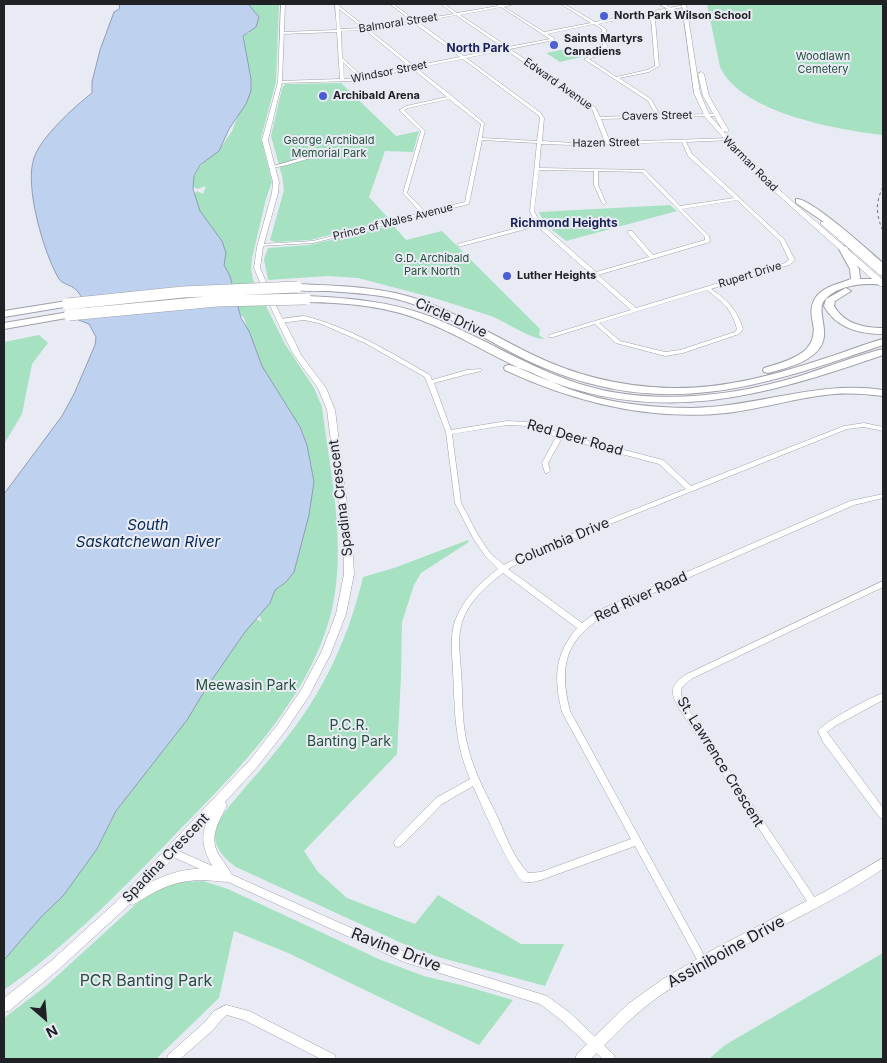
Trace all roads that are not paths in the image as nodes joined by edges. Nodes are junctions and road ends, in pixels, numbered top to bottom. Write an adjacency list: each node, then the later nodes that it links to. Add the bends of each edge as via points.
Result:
1 (283, 4): 18 (street, Spadina Crescent)
2 (391, 4): 14 (street)
3 (442, 4): 11 (street, Edward Avenue)
4 (513, 4): 8 (street, Balmoral Street)
5 (562, 4): 15 (street)
6 (662, 4): 10 (street)
7 (337, 5): 16 (street, Prince of Wales Avenue); 17 (street)
8 (499, 5): 11 (street, Balmoral Street); 19 (street)
9 (686, 5): 10 (street); 13 (main road, Warman Road)
10 (670, 8): 12 (street); 13 (street)
11 (457, 14): 14 (street, Balmoral Street); 20 (street, Edward Avenue)
12 (643, 14): 15 (street); 25 (street, via 653,20 657,66)
13 (688, 16): 29 (main road, Warman Road, via 702,83); 31 (main road, Warman Road, via 697,93)
14 (415, 21): 16 (street, Balmoral Street); 21 (street)
15 (595, 23): 19 (street); 25 (street, via 604,29 605,52 586,60)
16 (366, 29): 17 (street, Balmoral Street); 23 (street, Prince of Wales Avenue)
17 (339, 31): 18 (street, Balmoral Street); 22 (street)
18 (282, 33): 27 (street, Spadina Crescent)
19 (544, 33): 20 (street, Windsor Street, via 553,39)
20 (508, 49): 21 (street, Windsor Street); 32 (street, Edward Avenue, via 594,108)
21 (464, 58): 23 (street, Windsor Street); 36 (street, via 540,114)
22 (341, 59): 24 (street); 26 (street)
23 (414, 67): 24 (street, Windsor Street); 28 (street, Prince of Wales Avenue)
24 (362, 78): 26 (street, Windsor Street)
25 (616, 78): 30 (street, via 650,100)
26 (342, 81): 27 (street, Windsor Street)
27 (280, 82): 39 (street, Spadina Crescent, via 266,135)
28 (451, 97): 33 (street, Prince of Wales Avenue, via 483,124); 46 (street, via 402,110 423,132 405,193)
29 (716, 115): 31 (street, Cavers Street); 34 (main road, Warman Road)
30 (658, 116): 31 (street, Cavers Street); 32 (street, Cavers Street)
31 (707, 116): 34 (main road, Warman Road)
32 (598, 118): 37 (street, Edward Avenue)
33 (480, 139): 36 (street, Hazen Street); 46 (street, Prince of Wales Avenue, via 467,203)
34 (728, 140): 35 (street, Hazen Street); 43 (main road, Warman Road); 51 (main road, Warman Road, via 759,175)
35 (684, 141): 37 (street, Hazen Street); 42 (street, Rupert Drive, via 690,155)
36 (539, 142): 37 (street, Hazen Street); 40 (street)
37 (608, 143)
38 (326, 152): 39 (street)
39 (272, 167): 49 (street, Spadina Crescent, via 275,193)
40 (537, 169): 41 (street); 47 (street, via 532,211)
41 (596, 170): 44 (street, via 596,185); 45 (street, via 643,171)
42 (737, 199): 45 (street); 57 (street, Rupert Drive, via 782,240 792,260)
43 (799, 201): 53 (highway); 55 (main road, Warman Road)
44 (604, 203)
45 (679, 208): 52 (street, via 708,241)
46 (424, 214): 49 (street, Prince of Wales Avenue, via 313,242)
47 (538, 224): 50 (street); 54 (street)
48 (630, 232): 52 (street)
49 (261, 245): 60 (street, Spadina Crescent, via 257,268)
50 (460, 245)
51 (844, 249): 55 (main road, Warman Road); 56 (highway, via 857,277)
52 (652, 257): 54 (street)
53 (883, 267)
54 (596, 274): 58 (street)
55 (882, 282): 56 (highway); 64 (highway, via 843,292 834,297 829,306 848,325)
56 (848, 284): 71 (highway, via 819,299 816,310 819,338 811,351 788,363)
57 (707, 288): 58 (street, Rupert Drive); 61 (street, via 731,306 740,329 737,333 681,352 665,354 618,342)
58 (636, 310): 61 (street, Rupert Drive)
59 (4, 314): 71 (highway, Circle Drive, bridge, via 183,292 298,287 356,289 413,301 451,316 564,372 638,388)
60 (280, 321): 70 (street, via 304,318 322,322 420,370); 85 (street, Spadina Crescent, via 298,355 322,388 331,410 349,574 340,614 326,653 305,693)
61 (595, 322): 65 (street, Rupert Drive)
62 (439, 325): 63 (highway, Circle Drive, bridge, via 376,305 306,299 181,304 69,315); 67 (highway, Circle Drive, via 557,380 602,393 648,400 688,400 746,393); 73 (highway, via 532,380 593,400)
63 (4, 326)
64 (883, 331)
65 (551, 336)
66 (883, 342): 71 (highway, Circle Drive, via 772,377)
67 (883, 352)
68 (883, 360): 73 (highway, via 757,399 718,406)
69 (479, 370): 70 (street)
70 (431, 382): 75 (street)
71 (717, 389)
72 (883, 393): 73 (highway, via 836,390 736,408)
73 (660, 410)
74 (883, 429): 78 (street, Columbia Drive, via 864,425 846,427)
75 (450, 432): 76 (street, Red Deer Road, via 521,423); 80 (street, via 458,503 488,555)
76 (560, 436): 77 (street, via 546,463); 78 (street, Red Deer Road, via 661,462)
77 (547, 471)
78 (690, 489): 80 (street, Columbia Drive, via 536,551)
79 (883, 496): 82 (street, Red River Road, via 852,503 607,610)
80 (502, 569): 82 (street); 84 (street, Columbia Drive, via 467,604 459,622 456,642 460,724 466,756)
81 (883, 584): 92 (street, St. Lawrence Crescent, via 690,676 679,682 676,688 683,708)
82 (581, 627): 87 (street, Red River Road, via 562,658 561,694 566,712)
83 (883, 696): 86 (street, via 822,731)
84 (476, 780): 87 (street, Columbia Drive, via 515,866 526,878 541,876); 88 (street, via 439,801)
85 (231, 788): 89 (street, Spadina Crescent); 91 (street, via 211,821 207,837 211,855)
86 (883, 815)
87 (636, 841): 94 (street, Red River Road)
88 (398, 843)
89 (172, 852): 91 (street, Ravine Drive); 93 (street, Spadina Crescent)
90 (883, 863): 92 (street, Assiniboine Drive)
91 (226, 876): 93 (street, via 203,873 177,876 148,888); 96 (street, Ravine Drive, via 404,956 543,1000)
92 (814, 904): 94 (street, Assiniboine Drive)
93 (119, 907): 95 (street, Spadina Crescent)
94 (702, 962): 96 (street, Assiniboine Drive, via 659,988)
95 (4, 1006)
96 (596, 1044): 99 (street, Assiniboine Drive); 100 (street, Ravine Drive)
97 (172, 1059): 98 (street, via 226,1010 245,1015)
98 (331, 1059)
99 (582, 1059)
100 (610, 1059)

